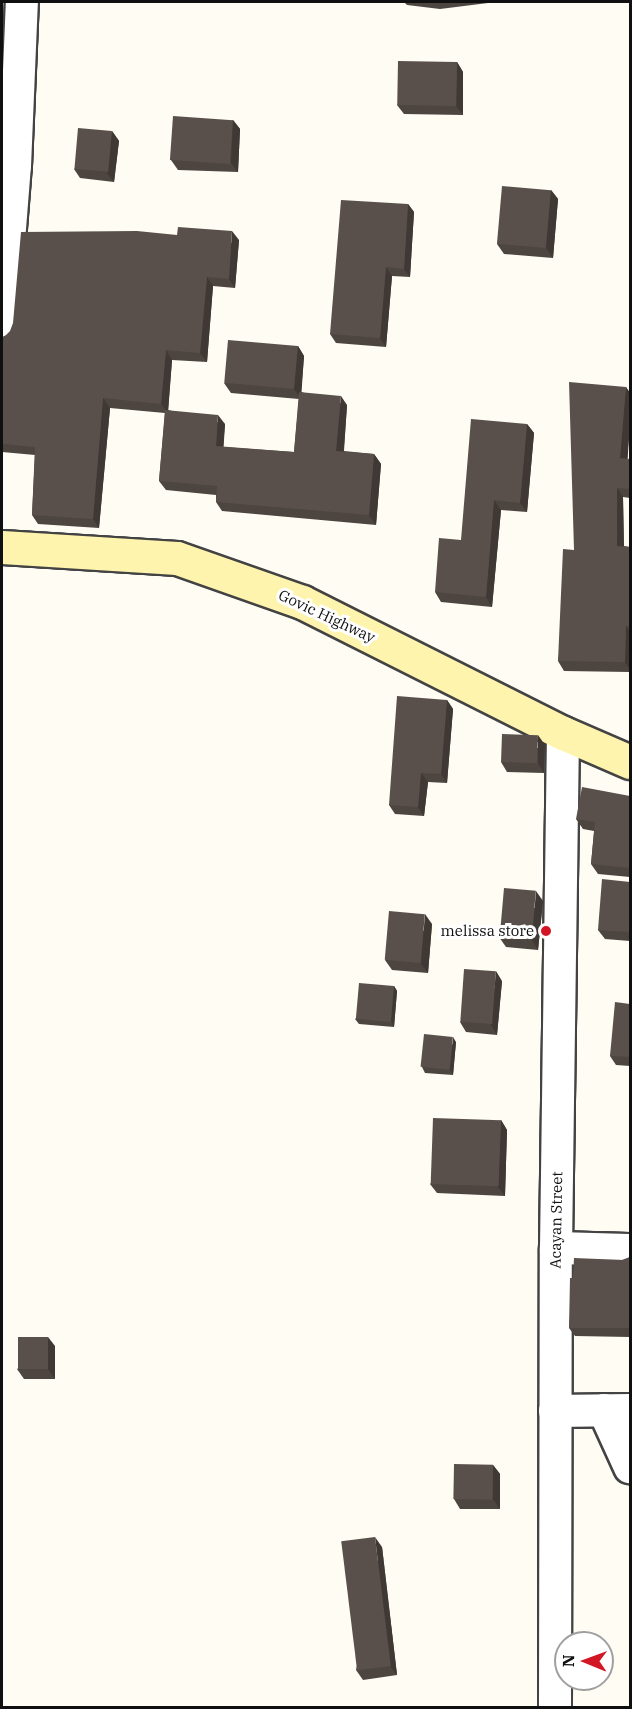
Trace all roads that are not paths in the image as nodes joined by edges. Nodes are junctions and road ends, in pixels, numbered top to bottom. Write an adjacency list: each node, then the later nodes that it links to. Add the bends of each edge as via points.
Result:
1 (22, 2): 2 (street)
2 (2, 330)
3 (2, 547): 4 (main road, Govic Highway, via 177,558 302,602)
4 (563, 733): 5 (main road, Govic Highway); 6 (street, Acayan Street)
5 (630, 762)
6 (556, 1248): 7 (street); 9 (street, Acayan Street)
7 (630, 1250)
8 (617, 1410): 9 (street); 10 (street)
9 (555, 1411): 11 (street, Acayan Street)
10 (630, 1467)
11 (555, 1707)

